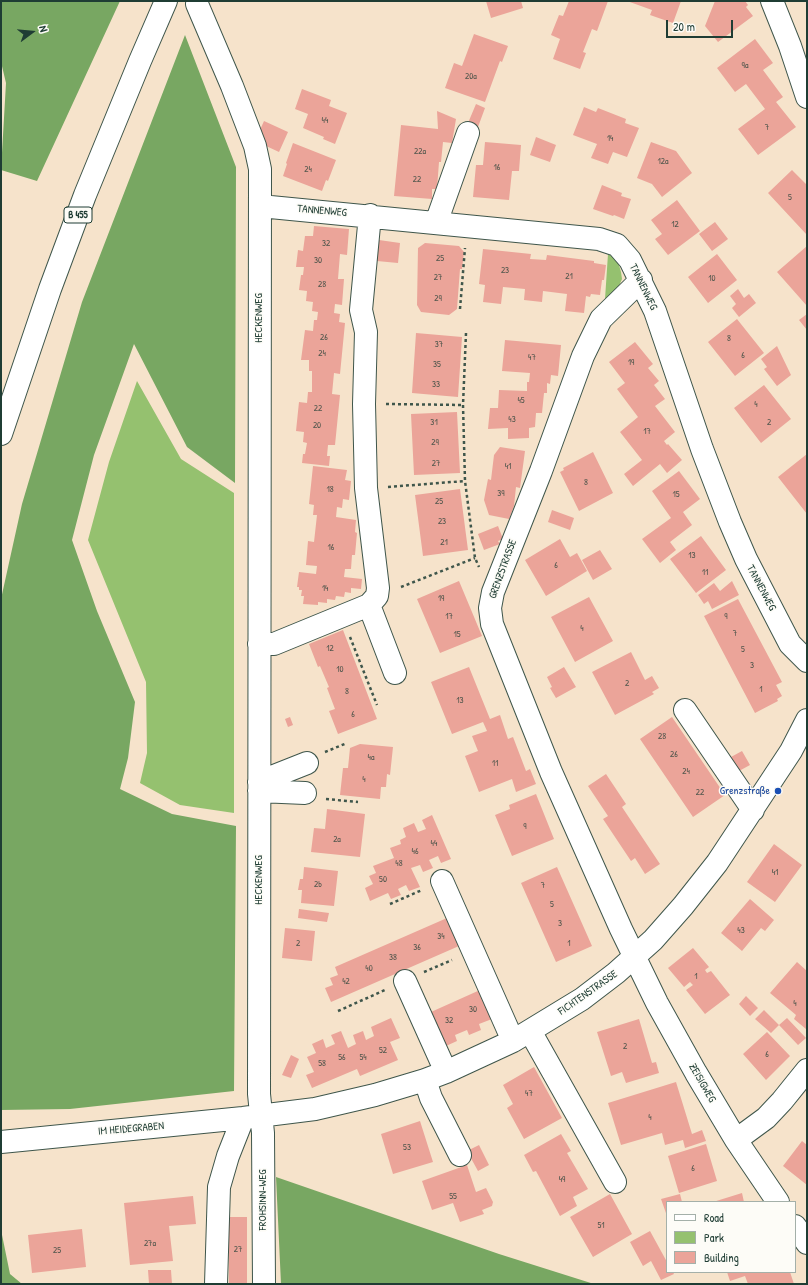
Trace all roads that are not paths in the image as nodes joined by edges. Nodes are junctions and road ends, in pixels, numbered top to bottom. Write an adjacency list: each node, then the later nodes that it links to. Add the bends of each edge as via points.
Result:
1 (166, 1): 10 (main road, B 455, via 85,195)
2 (772, 1): 4 (main road)
3 (197, 4): 6 (main road, HECKENWEG, via 255,146 260,169)
4 (807, 98)
5 (468, 133): 8 (main road)
6 (260, 206): 7 (main road, TANNENWEG); 12 (main road, HECKENWEG)
7 (370, 215): 8 (main road, TANNENWEG); 11 (main road, via 361,310 366,332 366,488 378,588)
8 (436, 222): 9 (main road, TANNENWEG, via 608,241 624,253)
9 (641, 280): 13 (main road, TANNENWEG, via 655,311 732,528 790,644); 23 (main road, GRENZSTRASSE, via 601,319 583,356 493,592 490,608 492,624 550,772)
10 (1, 434)
11 (373, 601): 12 (main road, via 274,644); 14 (main road)
12 (259, 644): 19 (main road, HECKENWEG)
13 (807, 661)
14 (395, 673)
15 (685, 710): 21 (main road)
16 (807, 720): 17 (main road, FICHTENSTRASSE)
17 (800, 750): 21 (main road, FICHTENSTRASSE)
18 (307, 763): 19 (main road)
19 (259, 787): 20 (main road); 29 (main road, HECKENWEG, via 259,1094)
20 (305, 793)
21 (753, 810): 23 (main road, FICHTENSTRASSE, via 717,863 683,906)
22 (442, 881): 25 (main road)
23 (635, 957): 25 (main road, FICHTENSTRASSE, via 582,999); 30 (main road, ZEISIGWEG, via 669,1024)
24 (413, 977): 27 (main road)
25 (521, 1036): 27 (main road, FICHTENSTRASSE); 33 (main road)
26 (807, 1070): 30 (main road, via 766,1118)
27 (446, 1072): 28 (main road, FICHTENSTRASSE)
28 (425, 1080): 29 (main road, FICHTENSTRASSE, via 314,1109); 32 (main road)
29 (252, 1117): 31 (main road, IM HEIDEGRABEN); 37 (main road, via 228,1156 219,1187); 38 (main road, FROHSINN-WEG, via 263,1133)
30 (736, 1140): 34 (main road, ZEISIGWEG)
31 (1, 1142)
32 (460, 1155)
33 (615, 1182)
34 (777, 1201)
35 (796, 1227): 36 (main road)
36 (807, 1243)
37 (216, 1284)
38 (264, 1284)

